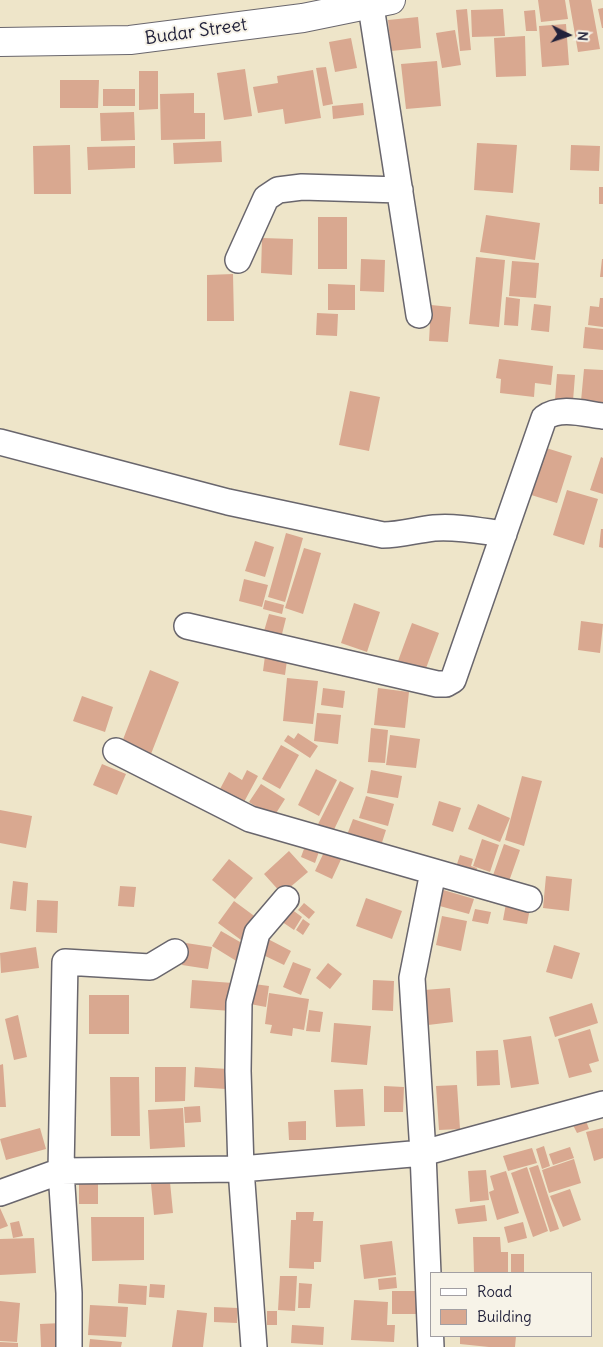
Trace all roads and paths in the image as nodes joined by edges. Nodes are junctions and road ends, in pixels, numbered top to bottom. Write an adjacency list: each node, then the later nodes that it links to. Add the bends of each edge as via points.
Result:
1 (377, 1): 2 (main road, Budar Street, via 303,18 130,40); 3 (street)
2 (0, 42)
3 (400, 190): 4 (street, via 302,187 278,190 266,198); 5 (street)
4 (238, 260)
5 (419, 315)
6 (603, 416): 8 (street, via 564,412 551,413 544,418)
7 (0, 442): 8 (street, via 228,502 383,535 434,528)
8 (504, 534): 9 (street, via 453,680 446,684)
9 (188, 626)
10 (116, 751): 11 (street, via 250,819)
11 (433, 872): 13 (street); 16 (street, via 412,978)
12 (286, 899): 17 (street, via 256,933 239,1003)
13 (529, 899)
14 (175, 952): 18 (street, via 150,967 65,962)
15 (603, 1104): 16 (street)
16 (423, 1153): 17 (street); 20 (street)
17 (242, 1169): 18 (street); 22 (street)
18 (61, 1171): 19 (street); 21 (street, via 69,1293)
19 (0, 1193)
20 (430, 1323)
21 (68, 1347)
22 (254, 1347)

